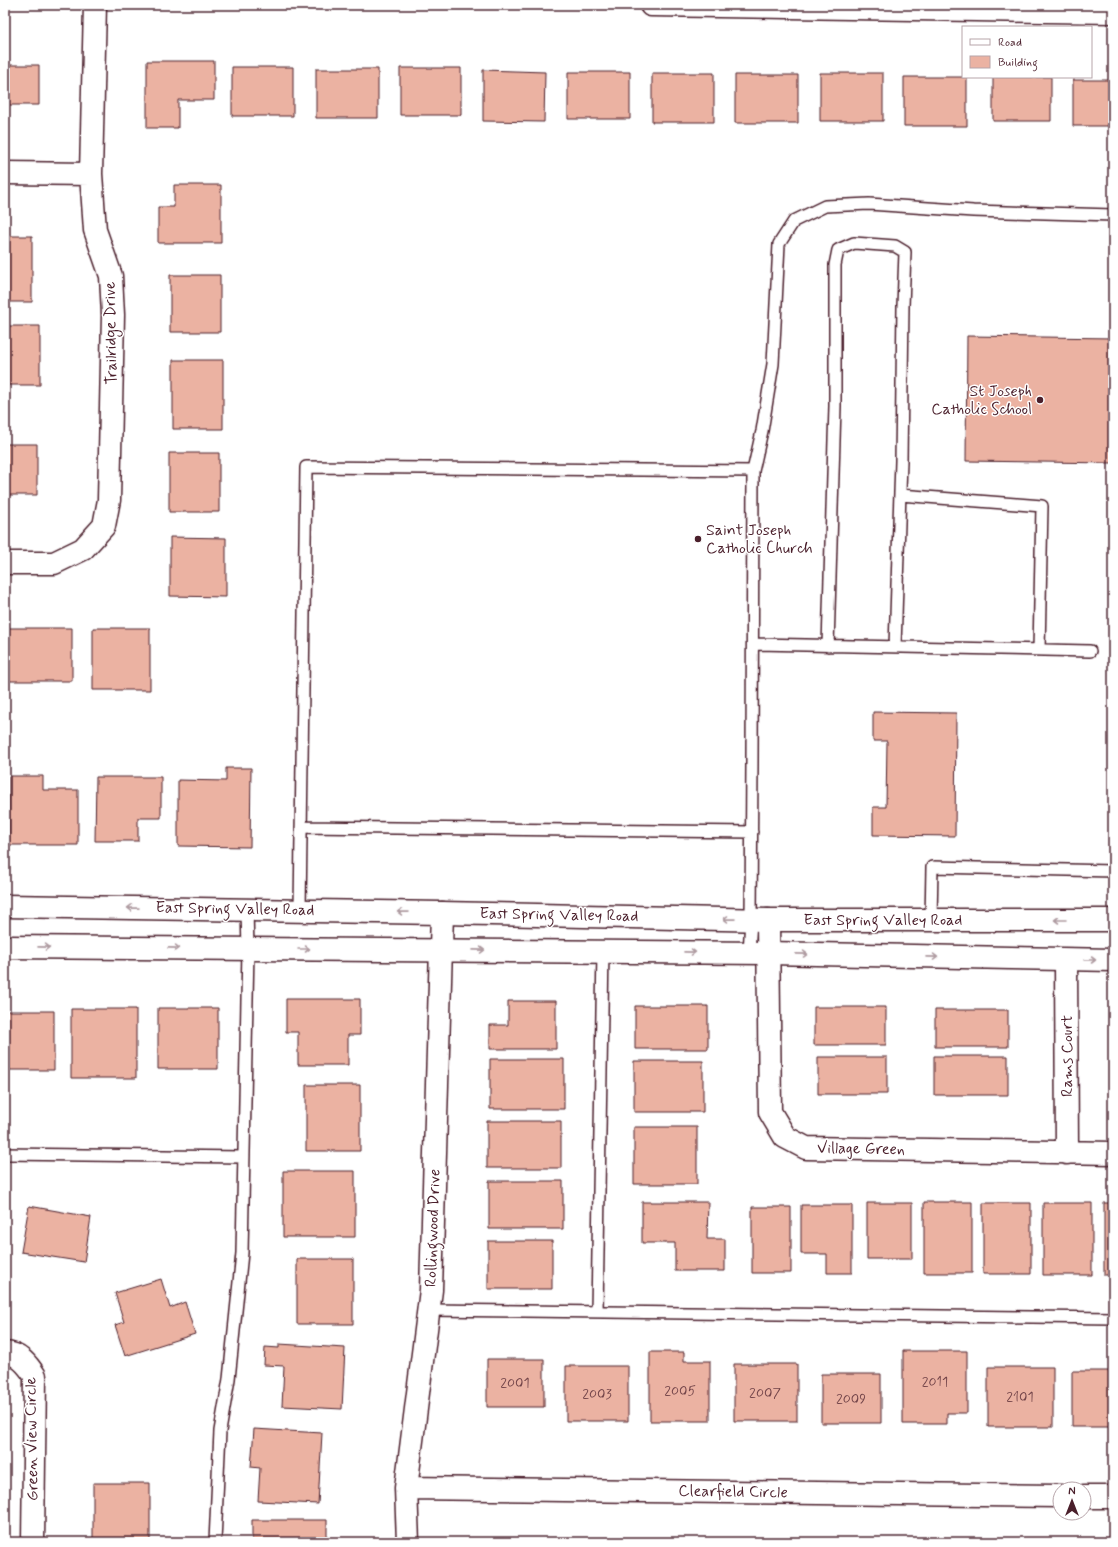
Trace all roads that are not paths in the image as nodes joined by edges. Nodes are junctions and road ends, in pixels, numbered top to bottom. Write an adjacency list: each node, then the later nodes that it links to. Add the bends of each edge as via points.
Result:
1 (95, 5): 5 (street, Trailridge Drive)
2 (651, 5): 3 (street)
3 (1113, 12)
4 (5, 173): 5 (street)
5 (91, 174): 9 (street, Trailridge Drive, via 95,230 110,276 114,315 109,500 104,526 83,548 54,563)
6 (1113, 215): 7 (lane, via 973,211 869,204 825,206 794,221 779,244 773,364)
7 (754, 471): 10 (lane); 15 (lane, via 306,467)
8 (900, 495): 11 (lane, via 902,306 906,252 896,246 854,243 838,250 835,265 835,406); 12 (lane); 13 (lane, via 1042,506)
9 (5, 563)
10 (753, 644): 11 (lane); 16 (lane)
11 (828, 646): 12 (lane)
12 (895, 647): 13 (lane)
13 (1039, 650): 14 (lane)
14 (1090, 651)
15 (301, 827): 16 (lane); 20 (lane)
16 (752, 832): 22 (lane)
17 (1113, 871): 23 (lane, via 932,867)
18 (5, 906): 19 (street, East Spring Valley Road, one-way to 18)
19 (247, 910): 20 (street, East Spring Valley Road); 26 (lane)
20 (300, 910): 21 (street, East Spring Valley Road, one-way to 20)
21 (442, 912): 22 (street, East Spring Valley Road, one-way to 21); 27 (street, Rollingwood Drive)
22 (760, 919): 23 (street, East Spring Valley Road); 29 (street, Village Green)
23 (931, 920): 24 (street, East Spring Valley Road, one-way to 23)
24 (1113, 920)
25 (5, 947): 26 (street, one-way to 26)
26 (248, 949): 27 (street, one-way to 27); 35 (lane)
27 (440, 950): 28 (street, one-way to 28); 36 (street, Rollingwood Drive)
28 (603, 951): 29 (street, one-way to 29); 37 (lane)
29 (759, 953): 30 (street, one-way to 30); 32 (street, Village Green, via 770,1112 785,1137 806,1148)
30 (1066, 960): 31 (street, one-way to 31); 32 (street, Rams Court)
31 (1113, 960)
32 (1067, 1153): 33 (street, Village Green)
33 (1113, 1153)
34 (5, 1154): 35 (lane)
35 (243, 1157): 45 (lane, via 242,1253 229,1379 220,1431)
36 (429, 1310): 37 (lane); 40 (street, Rollingwood Drive)
37 (597, 1312): 38 (lane)
38 (1113, 1318)
39 (5, 1353): 44 (street, Green View Circle, via 12,1353 28,1364 35,1376)
40 (406, 1488): 41 (street, Clearfield Circle); 46 (street, Rollingwood Drive)
41 (1052, 1496)
42 (1092, 1497): 43 (street)
43 (1113, 1497)
44 (33, 1542)
45 (215, 1542)
46 (408, 1542)

